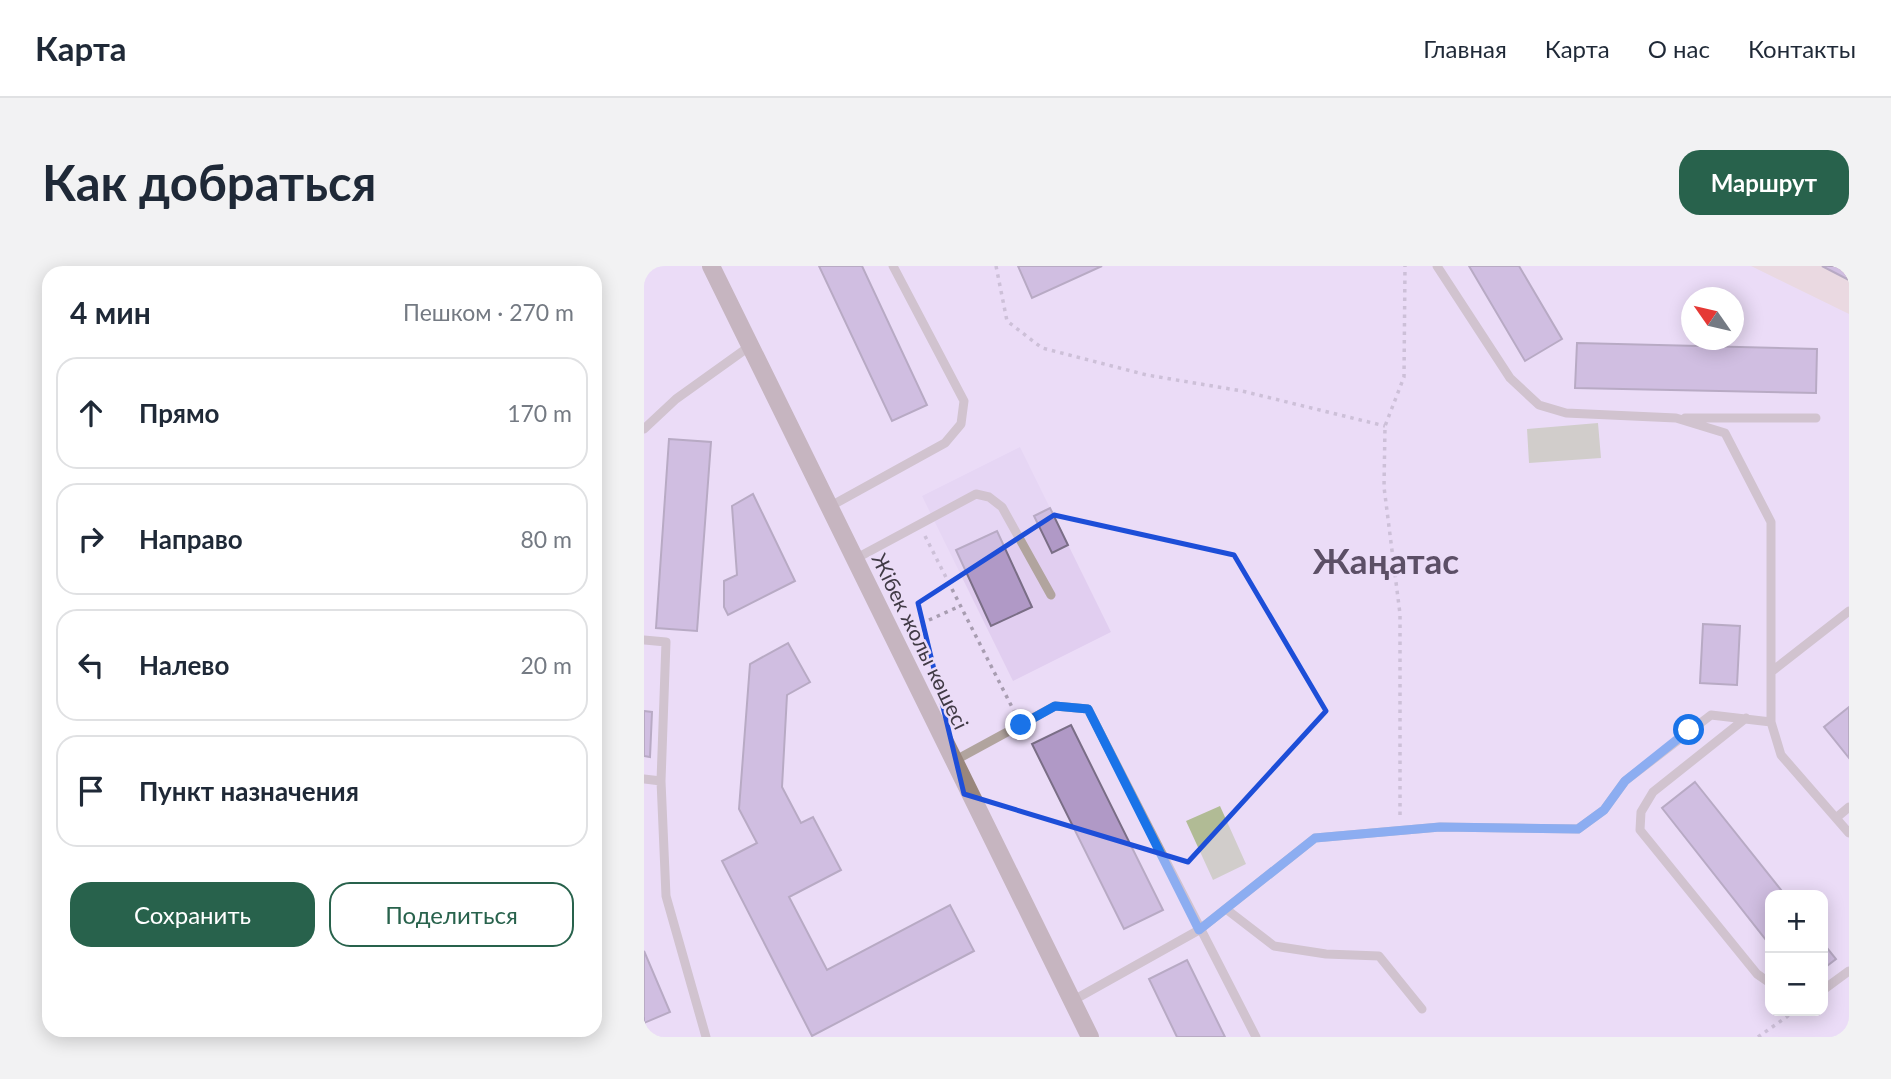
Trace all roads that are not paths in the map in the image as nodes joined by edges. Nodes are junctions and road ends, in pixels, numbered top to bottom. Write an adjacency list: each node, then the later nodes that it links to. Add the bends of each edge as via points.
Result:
1 (710, 266): 4 (main road, Жібек жолы көшесі)
2 (893, 266): 8 (lane, via 964,401 961,424 945,443)
3 (1437, 266): 5 (lane, via 1510,378 1539,405 1566,412)
4 (750, 346): 7 (lane, via 676,399); 8 (main road, Жібек жолы көшесі)
5 (1676, 418): 6 (lane); 13 (lane, via 1725,433 1771,522)
6 (1816, 418)
7 (644, 429)
8 (829, 507): 9 (main road, Жібек жолы көшесі)
9 (855, 559): 10 (lane, via 976,494 1002,507); 16 (main road, Жібек жолы көшесі)
10 (1051, 595)
11 (1849, 611): 13 (lane)
12 (644, 640): 18 (lane, via 666,642)
13 (1771, 672): 15 (lane)
14 (1746, 718): 15 (lane); 22 (lane, via 1712,715 1689,730 1625,781 1604,810 1578,829 1440,827 1315,838); 25 (lane, via 1653,792 1641,812 1640,830)
15 (1771, 722): 20 (lane, via 1781,755)
16 (954, 761): 23 (lane, via 1055,706 1088,709); 27 (main road, Жібек жолы көшесі)
17 (644, 779): 18 (lane)
18 (661, 781): 29 (lane, via 666,896)
19 (1849, 807): 20 (lane)
20 (1836, 818): 21 (lane)
21 (1849, 833)
22 (1226, 909): 23 (lane); 28 (lane, via 1274,946 1379,956)
23 (1199, 930): 27 (lane); 31 (lane)
24 (1849, 971): 26 (lane)
25 (1765, 980)
26 (1828, 986)
27 (1072, 1000): 30 (main road, Жібек жолы көшесі)
28 (1422, 1009)
29 (706, 1037)
30 (1090, 1037)
31 (1256, 1037)

